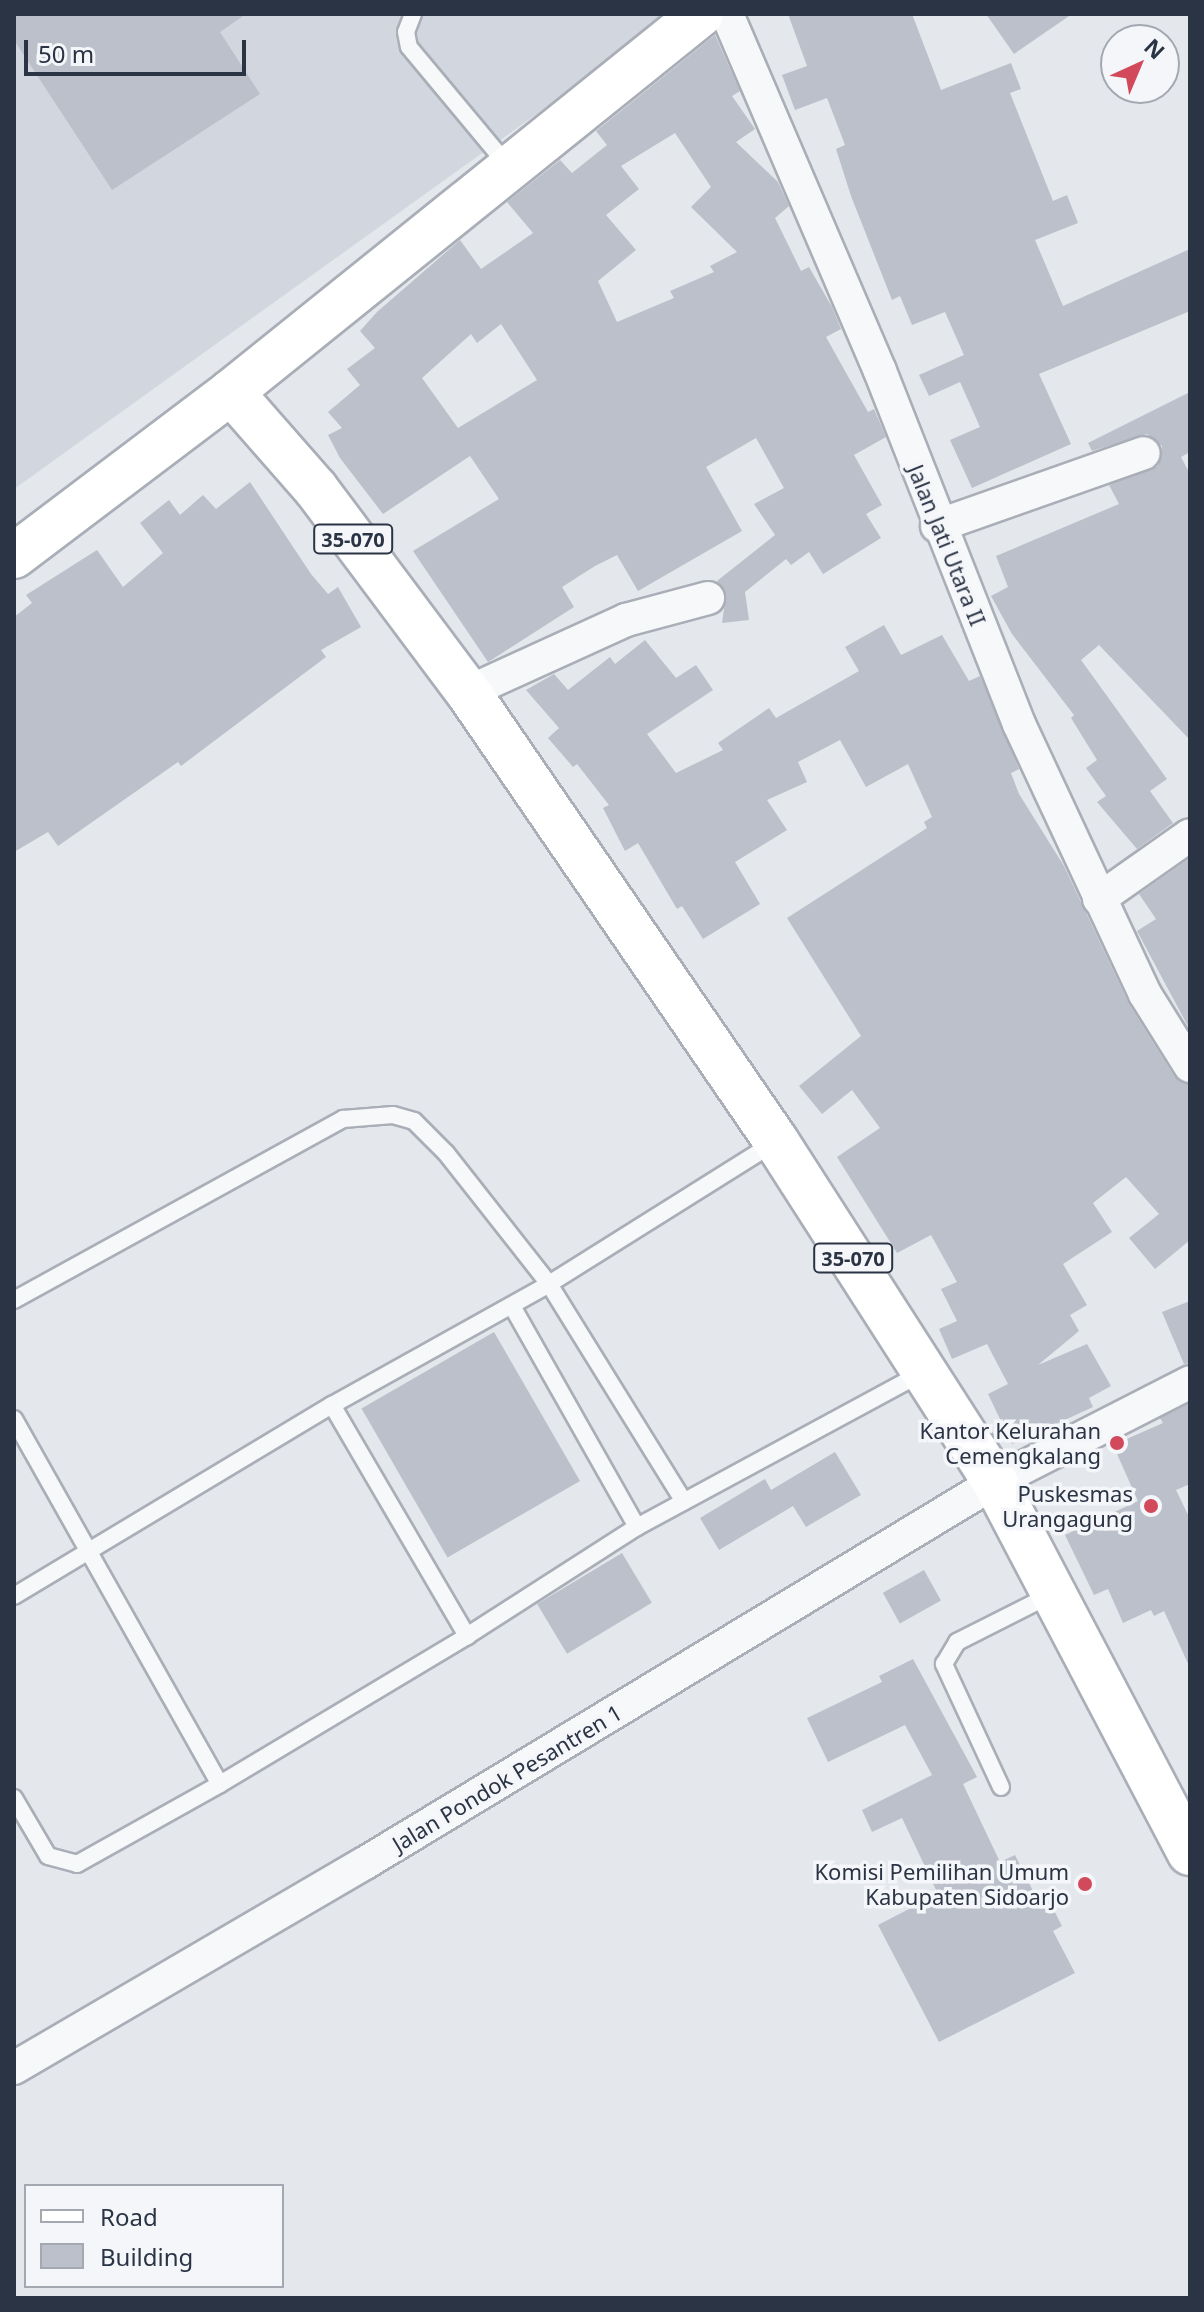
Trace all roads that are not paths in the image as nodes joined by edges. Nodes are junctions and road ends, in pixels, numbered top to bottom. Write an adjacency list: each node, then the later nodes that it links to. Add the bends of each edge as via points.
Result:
1 (413, 14): 4 (lane, via 406,32 409,47)
2 (701, 14): 4 (main road)
3 (727, 14): 7 (street, Jalan Jati Utara II, via 880,371)
4 (510, 168): 5 (main road)
5 (231, 392): 8 (main road); 10 (main road, 35-070, via 316,489)
6 (1144, 453): 7 (street)
7 (937, 526): 12 (street, Jalan Jati Utara II)
8 (14, 556)
9 (708, 598): 10 (street, via 626,620)
10 (468, 692): 14 (main road, 35-070)
11 (1190, 835): 12 (street)
12 (1099, 899): 13 (street, Jalan Jati Utara II, via 1151,1005)
13 (1190, 1066)
14 (776, 1141): 15 (lane); 18 (main road, 35-070)
15 (549, 1284): 16 (lane, via 446,1153 414,1121 367,1114 343,1119); 17 (lane); 23 (lane)
16 (14, 1300)
17 (512, 1306): 20 (lane); 24 (lane)
18 (926, 1371): 22 (main road, 35-070); 23 (lane)
19 (1190, 1382): 22 (street, Jalan Pondok Pesantren 1)
20 (332, 1405): 25 (lane); 28 (lane)
21 (14, 1419): 25 (lane)
22 (995, 1482): 26 (main road, 35-070); 33 (street, Jalan Pondok Pesantren 1, via 391,1848)
23 (684, 1502): 24 (lane)
24 (637, 1527): 28 (lane)
25 (89, 1553): 27 (lane); 29 (lane)
26 (1055, 1592): 30 (lane, via 957,1642 944,1664); 32 (main road, 35-070)
27 (14, 1596)
28 (467, 1636): 29 (lane)
29 (220, 1784): 31 (lane, via 77,1864 48,1856)
30 (1001, 1787)
31 (14, 1798)
32 (1190, 1853)
33 (14, 2068)

